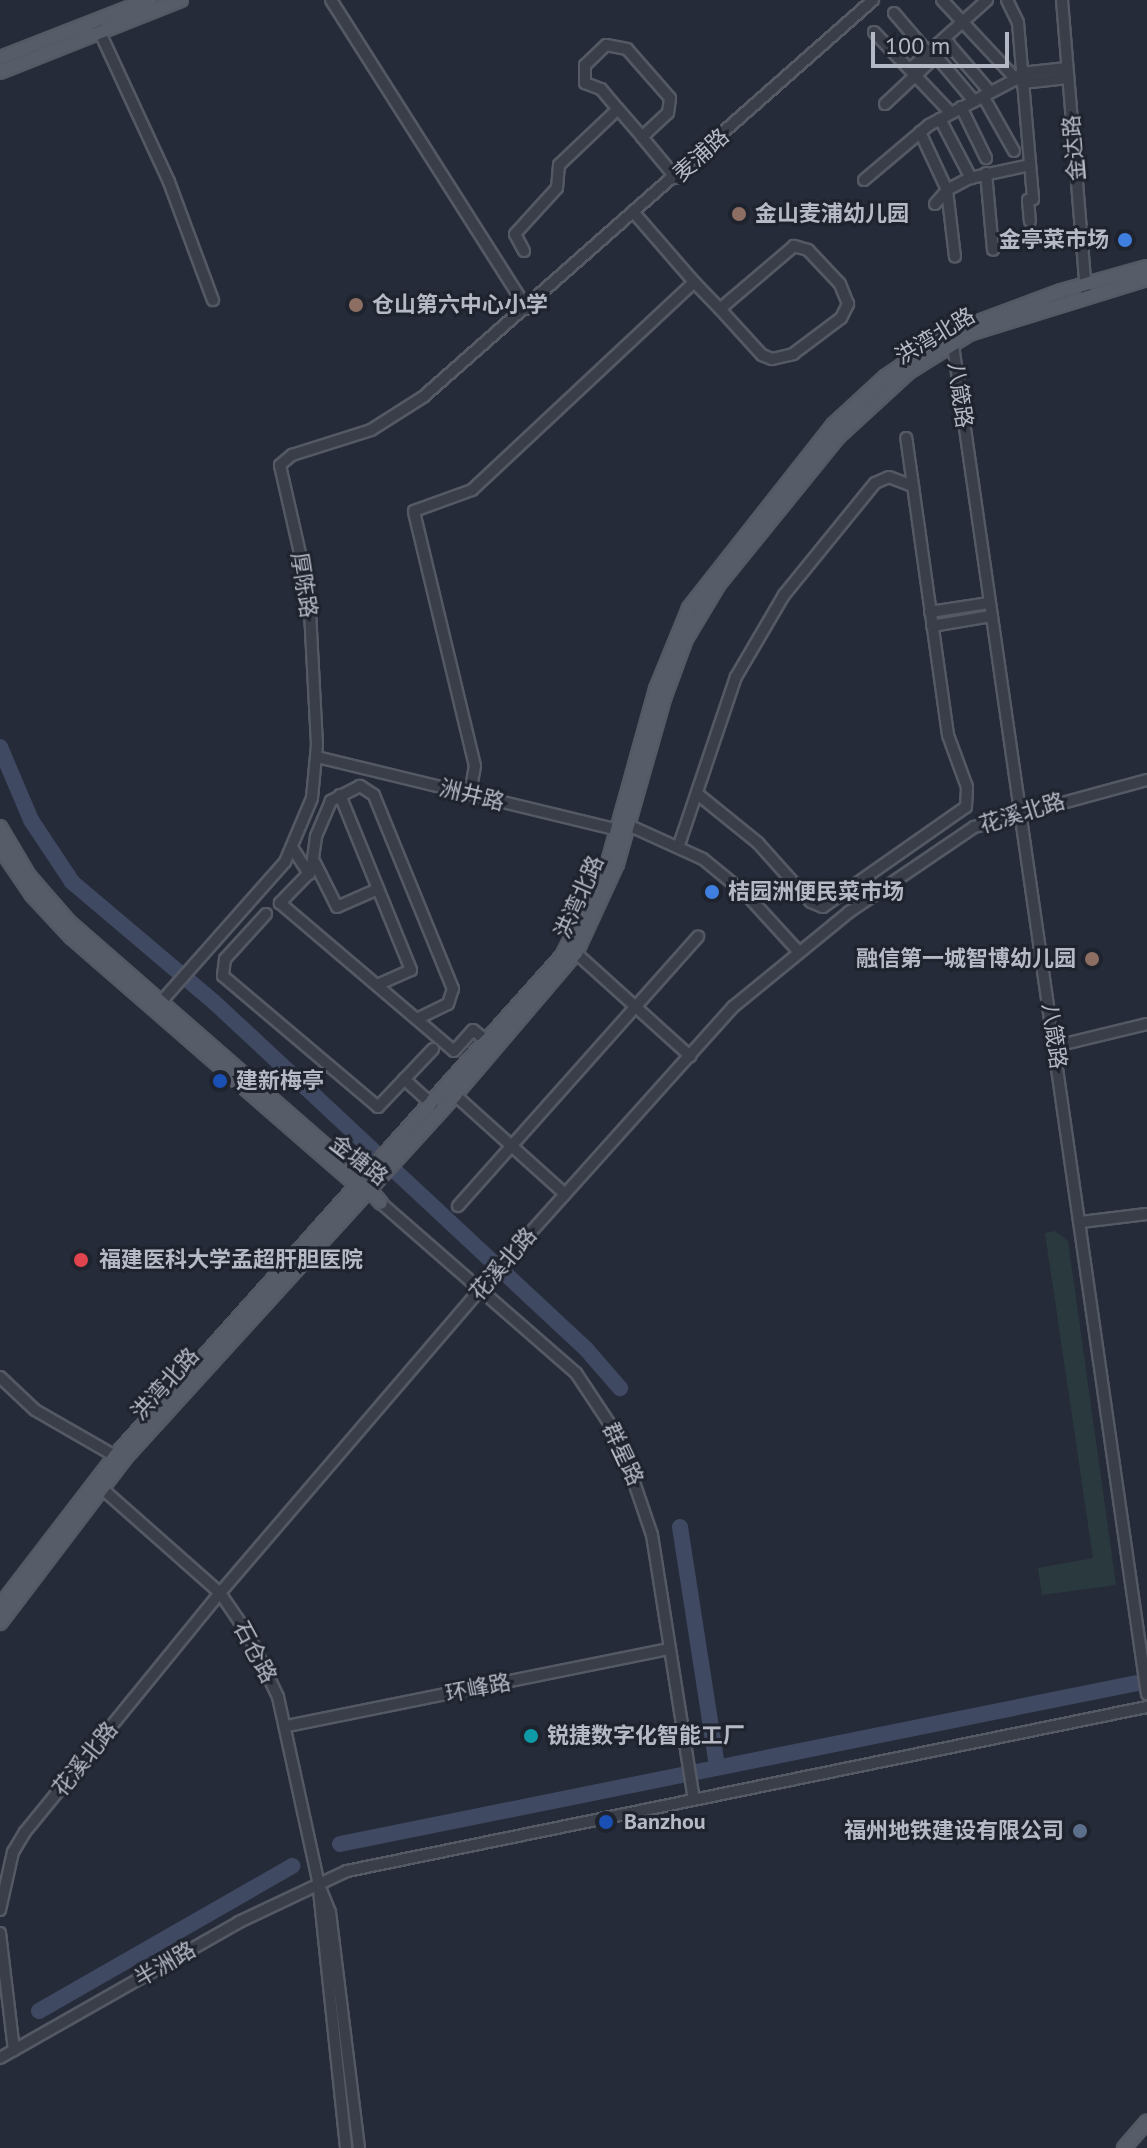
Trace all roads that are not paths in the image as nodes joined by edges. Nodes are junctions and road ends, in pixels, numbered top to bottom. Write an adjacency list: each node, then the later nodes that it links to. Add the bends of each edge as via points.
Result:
1 (149, 0): 11 (main road)
2 (181, 0): 11 (main road)
3 (331, 0): 45 (street)
4 (873, 0): 30 (street, 麦浦路)
5 (942, 0): 10 (street)
6 (987, 0): 10 (street)
7 (1007, 0): 18 (street, via 1017,17)
8 (1062, 0): 17 (street, 金达路)
9 (894, 13): 14 (street)
10 (962, 22): 13 (street); 18 (street)
11 (97, 27): 15 (main road); 44 (street, via 169,182)
12 (874, 32): 16 (street)
13 (946, 41): 14 (street); 19 (street)
14 (932, 54): 16 (street); 19 (street)
15 (1, 64)
16 (914, 71): 20 (street); 22 (street)
17 (1068, 73): 18 (street); 43 (street, 金达路)
18 (1020, 78): 19 (street); 28 (street)
19 (982, 96): 22 (street); 26 (street)
20 (885, 104)
21 (618, 109): 25 (street); 25 (street, via 585,80 588,60 613,43 627,49 670,98 668,113); 38 (street, via 559,165 557,188 515,234)
22 (956, 110): 23 (street); 27 (street)
23 (940, 119): 24 (street); 31 (street)
24 (920, 132): 32 (street); 33 (street)
25 (642, 137): 30 (street)
26 (1014, 151)
27 (986, 158)
28 (1030, 165): 29 (street); 36 (street)
29 (986, 173): 31 (street); 37 (street)
30 (676, 178): 35 (street, 麦浦路)
31 (971, 178): 33 (street)
32 (864, 180)
33 (947, 190): 34 (street); 39 (street)
34 (935, 204)
35 (635, 214): 42 (street); 45 (street, 麦浦路)
36 (1030, 221)
37 (993, 250)
38 (524, 251)
39 (955, 257)
40 (1147, 267): 43 (main road, 洪湾北路)
41 (1147, 279): 43 (main road, 洪湾北路)
42 (694, 282): 46 (street); 56 (street, via 467,494 414,511 475,766)
43 (1086, 289): 47 (main road, 洪湾北路)
44 (213, 300)
45 (527, 309): 54 (street, 厚陈路, via 405,410 355,436 292,455 280,465 308,583)
46 (720, 309): 46 (street, via 772,359 793,354 841,318 848,304 840,284 808,250 794,246)
47 (952, 337): 50 (street, 八箴路); 61 (main road, 洪湾北路, via 852,422 710,597 673,670)
48 (906, 438): 49 (street)
49 (913, 486): 51 (street); 58 (street, via 889,477 875,483 784,595 736,677)
50 (989, 603): 51 (street); 52 (street, 八箴路)
51 (930, 612): 53 (street)
52 (991, 616): 53 (street); 59 (street, 八箴路)
53 (932, 626): 66 (street, via 950,744 967,802 957,817)
54 (317, 757): 56 (street, 洲井路); 64 (street, 厚陈路, via 312,798)
55 (1147, 780): 59 (street, 花溪北路)
56 (470, 794): 61 (street, 洲井路)
57 (340, 795): 65 (street, via 328,805 316,837); 71 (street); 79 (street, via 360,786 372,790 453,989 448,1004)
58 (700, 796): 62 (street); 68 (street, via 768,853 815,905 831,905)
59 (1017, 811): 69 (street, 花溪北路, via 964,832); 82 (street, 八箴路)
60 (0, 827): 77 (main road, 金塘路, via 57,909)
61 (624, 829): 62 (street, 洲井路); 75 (main road, 洪湾北路, via 602,902); 81 (main road, 洪湾北路, via 573,939)
62 (679, 845): 74 (street, 洲井路, via 740,888)
63 (0, 848): 90 (main road, 金塘路, via 32,895 71,937)
64 (293, 849): 67 (street); 77 (street, 厚陈路)
65 (315, 863): 67 (street); 71 (street, via 337,907)
66 (886, 867): 68 (street); 69 (street)
67 (309, 874): 76 (street, via 280,903)
68 (874, 875): 70 (street)
69 (895, 880): 70 (street, 花溪北路)
70 (884, 888): 74 (street, 花溪北路)
71 (378, 889): 76 (street, via 411,970)
72 (266, 914): 85 (street, via 225,959 226,979 378,1107)
73 (698, 937): 78 (street)
74 (798, 951): 84 (street, 花溪北路, via 733,1007)
75 (576, 953): 78 (street); 86 (main road, 洪湾北路)
76 (377, 985): 79 (street)
77 (161, 1002): 90 (main road, 金塘路, via 348,1165)
78 (635, 1007): 84 (street); 88 (street)
79 (417, 1019): 81 (street, via 454,1051 473,1030)
80 (1147, 1024): 82 (street)
81 (488, 1042): 87 (main road, 洪湾北路)
82 (1056, 1046): 95 (street, 八箴路)
83 (433, 1049): 85 (street)
84 (690, 1056): 91 (street, 花溪北路)
85 (404, 1079): 87 (street)
86 (455, 1095): 88 (street); 89 (main road, 洪湾北路)
87 (432, 1104): 89 (main road, 洪湾北路)
88 (512, 1146): 91 (street); 93 (street)
89 (387, 1161): 90 (main road, 洪湾北路)
90 (363, 1188): 92 (main road, 金塘路); 98 (main road, 洪湾北路); 99 (main road, 洪湾北路)
91 (565, 1194): 96 (street, 花溪北路)
92 (381, 1203): 96 (street, 群星路)
93 (458, 1206)
94 (1147, 1214): 95 (street)
95 (1081, 1222): 104 (street, 八箴路)
96 (480, 1290): 100 (street, 花溪北路); 103 (street, 群星路, via 576,1373 619,1438 649,1521)
97 (0, 1377): 98 (street, via 35,1410)
98 (115, 1456): 99 (main road, 洪湾北路)
99 (98, 1484): 100 (street, 石仓路); 101 (main road, 洪湾北路); 102 (main road, 洪湾北路)
100 (220, 1593): 106 (street, 石仓路, via 265,1665); 109 (street, 花溪北路, via 19,1841)
101 (0, 1606)
102 (0, 1623)
103 (669, 1649): 106 (street, 环峰路); 107 (street, 群星路)
104 (1147, 1692)
105 (1147, 1707): 107 (street, 半洲路)
106 (287, 1726): 108 (street, 石仓路)
107 (694, 1799): 108 (street, 半洲路)
108 (318, 1881): 111 (street, 半洲路); 114 (street, 石仓路); 115 (street, 石仓路, via 330,1912)
109 (0, 1910)
110 (0, 1933): 111 (street)
111 (14, 2050): 112 (street, 半洲路)
112 (0, 2058)
113 (1147, 2122): 116 (main road)
114 (346, 2148)
115 (359, 2148)
116 (1124, 2148)

